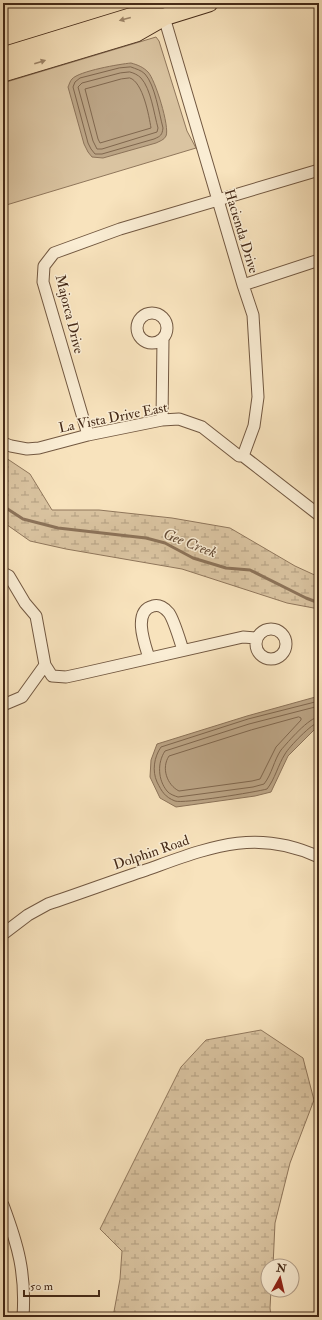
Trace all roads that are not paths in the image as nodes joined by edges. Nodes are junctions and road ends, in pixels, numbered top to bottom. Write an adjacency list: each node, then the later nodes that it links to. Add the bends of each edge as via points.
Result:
1 (209, 3): 2 (main road)
2 (164, 17): 3 (main road, one-way to 3, via 130,17); 4 (main road, one-way to 2, via 136,33); 6 (street, Hacienda Drive)
3 (3, 56)
4 (3, 73)
5 (319, 170): 6 (street)
6 (217, 200): 8 (street, Hacienda Drive); 11 (street, Majorca Drive, via 120,229 54,253 44,266 43,282 48,302)
7 (319, 260): 8 (street)
8 (243, 285): 13 (street, Hacienda Drive, via 253,315 258,397 254,426)
9 (163, 338): 10 (street)
10 (162, 420): 11 (street, La Vista Drive East); 13 (street, La Vista Drive East, via 179,419 202,427 239,456)
11 (88, 435): 12 (street, La Vista Drive East, via 33,449)
12 (3, 443)
13 (243, 456): 14 (street, La Vista Drive East)
14 (319, 515)
15 (3, 573): 19 (street, via 9,576 36,616)
16 (257, 638): 17 (street, via 243,637)
17 (183, 650): 18 (street); 18 (street, via 169,613 161,606 154,605 142,614 144,643)
18 (149, 658): 19 (street, via 66,677 52,676)
19 (45, 665): 20 (street, via 22,697)
20 (3, 705)
21 (319, 857): 22 (street, Dolphin Road, via 287,846 264,842 239,842 208,848 48,904)
22 (3, 934)
23 (3, 1206): 24 (street, via 20,1254)
24 (23, 1317)

